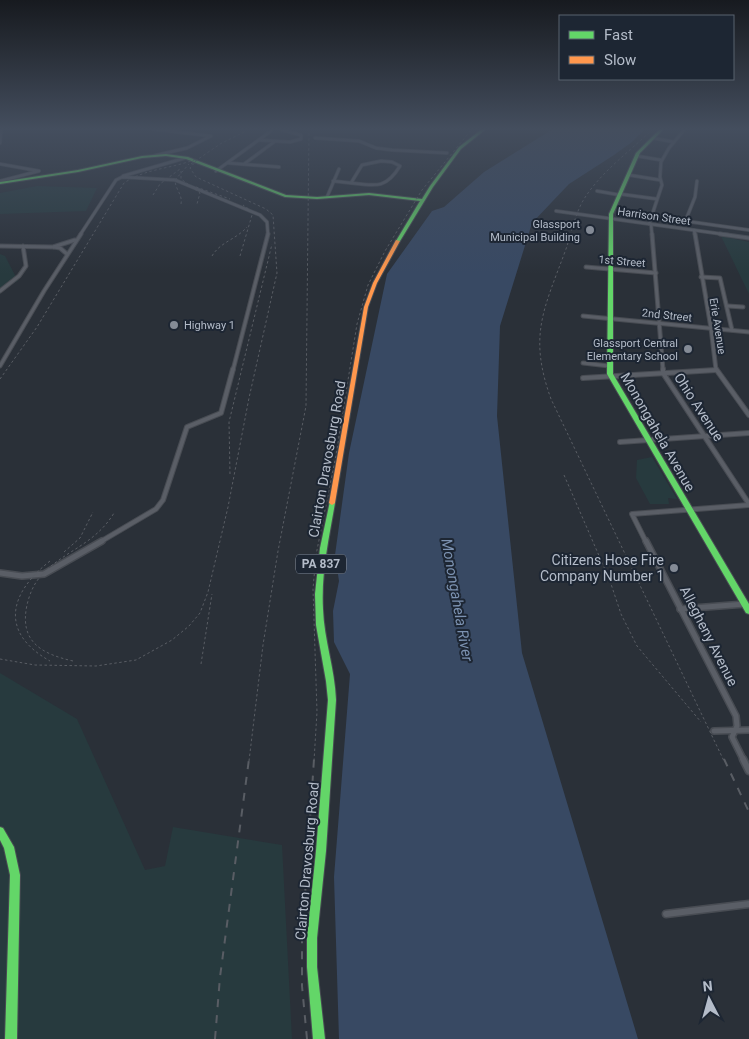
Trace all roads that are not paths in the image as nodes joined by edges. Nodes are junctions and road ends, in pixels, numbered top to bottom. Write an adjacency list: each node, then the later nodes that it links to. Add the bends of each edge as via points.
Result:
1 (16, 177): 15 (street)
2 (35, 177): 15 (main road)
3 (122, 177): 30 (street, via 112,184)
4 (131, 177): 62 (street, via 175,180 252,212 267,222 268,234 224,405 221,413 187,427 163,500 156,509 44,574)
5 (234, 177): 19 (main road, via 285,196)
6 (335, 177): 13 (street)
7 (354, 177): 16 (street)
8 (392, 177): 16 (street, via 379,186)
9 (438, 177): 21 (main road, Clairton Dravosburg Road / PA 837)
10 (628, 177): 18 (main road)
11 (647, 177): 12 (street)
12 (660, 180): 20 (street, via 662,185)
13 (333, 181): 16 (street); 19 (street)
14 (697, 181): 24 (street, via 698,191)
15 (0, 182)
16 (351, 183)
17 (597, 192): 18 (street)
18 (620, 195): 20 (street); 23 (main road)
19 (327, 197): 21 (main road, via 369,194)
20 (657, 199): 25 (street)
21 (422, 200): 73 (main road, Clairton Dravosburg Road / PA 837, via 389,255 366,307 320,571 320,624 332,700 312,938)
22 (556, 211): 23 (street, Harrison Street)
23 (611, 218): 25 (street, Harrison Street); 36 (main road, Monongahela Avenue)
24 (685, 221): 26 (street); 28 (street)
25 (650, 224): 26 (street, Harrison Street); 37 (street, Ohio Avenue)
26 (683, 228): 27 (street, Harrison Street)
27 (694, 230): 29 (street, Harrison Street); 38 (street, Erie Avenue)
28 (749, 230)
29 (749, 238)
30 (75, 240): 33 (street); 34 (street)
31 (0, 246): 32 (street)
32 (23, 246): 33 (street); 39 (street, via 26,266)
33 (53, 246): 34 (street)
34 (67, 254): 49 (street)
35 (586, 267): 36 (street, 1st Street)
36 (611, 269): 37 (street, 1st Street); 43 (main road, Monongahela Avenue)
37 (656, 273): 44 (street, Ohio Avenue)
38 (701, 277): 40 (street, via 720,278); 45 (street, Erie Avenue)
39 (0, 291)
40 (728, 306): 41 (street); 46 (street)
41 (743, 307)
42 (583, 316): 43 (street, 2nd Street)
43 (610, 319): 44 (street, 2nd Street); 50 (main road, Monongahela Avenue)
44 (660, 323): 45 (street, 2nd Street); 52 (street, Ohio Avenue)
45 (711, 328): 46 (street, 2nd Street); 51 (street, Erie Avenue)
46 (732, 330): 47 (street, 2nd Street)
47 (749, 332)
48 (583, 363): 50 (street)
49 (0, 366)
50 (609, 366): 53 (main road, Monongahela Avenue)
51 (716, 370): 52 (street); 55 (street, Erie Avenue)
52 (663, 373): 53 (street); 57 (street, Ohio Avenue)
53 (611, 376): 54 (street); 58 (main road, Monongahela Avenue)
54 (583, 378)
55 (749, 415)
56 (749, 433): 57 (street)
57 (704, 436): 58 (street); 60 (street, Ohio Avenue)
58 (648, 440): 59 (street); 61 (main road, Monongahela Avenue)
59 (620, 442)
60 (749, 504): 61 (street)
61 (689, 509): 63 (main road, Monongahela Avenue); 64 (street, Allegheny Avenue, via 632,514)
62 (0, 573)
63 (748, 606): 64 (street)
64 (680, 609): 67 (street, Allegheny Avenue, via 736,716 737,726)
65 (749, 730): 67 (street)
66 (714, 731): 67 (street)
67 (733, 732): 68 (street, Allegheny Avenue, via 732,737)
68 (749, 771)
69 (0, 831): 72 (main road, via 12,857 15,876)
70 (749, 904): 71 (street)
71 (666, 914)
72 (11, 1039)
73 (319, 1039)

